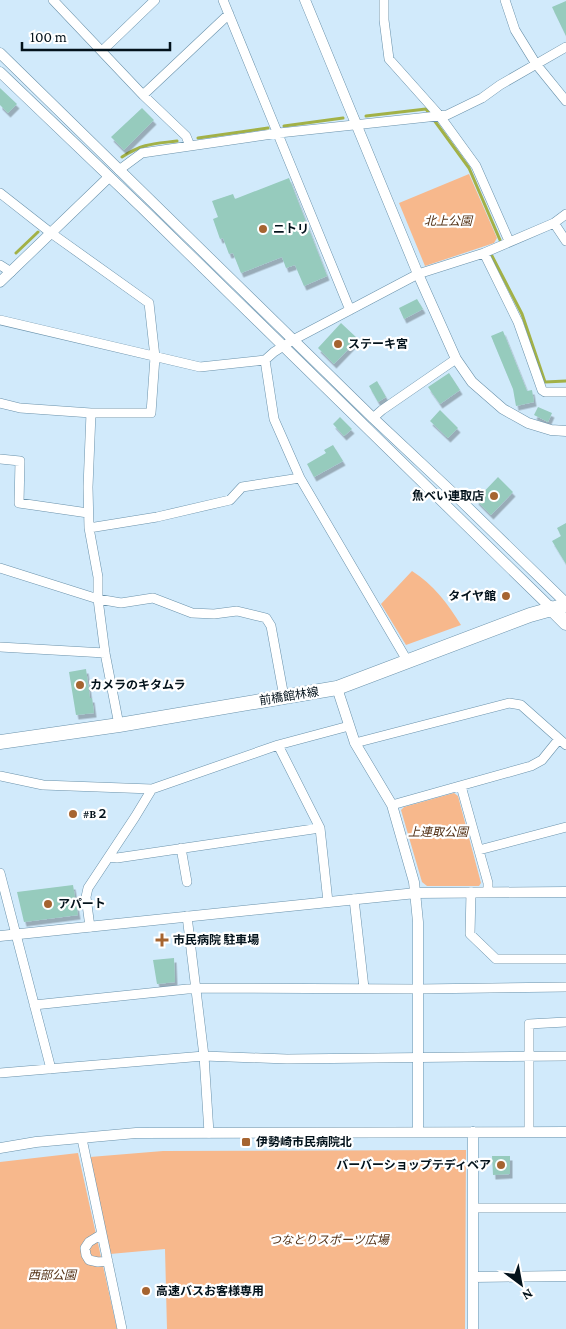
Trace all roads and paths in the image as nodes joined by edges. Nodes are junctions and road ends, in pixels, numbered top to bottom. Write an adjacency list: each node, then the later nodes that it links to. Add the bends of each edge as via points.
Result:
1 (53, 0): 9 (street)
2 (155, 0): 9 (street)
3 (223, 0): 7 (street)
4 (305, 0): 16 (street)
5 (384, 0): 15 (street, via 389,59)
6 (505, 0): 11 (street, via 515,30)
7 (229, 14): 13 (street); 17 (street)
8 (566, 47): 11 (street)
9 (102, 51): 13 (street)
10 (0, 53): 19 (street)
11 (536, 64): 14 (street); 15 (street, via 482,98 447,115)
12 (0, 72): 20 (street)
13 (143, 95): 18 (street, via 186,136)
14 (566, 101)
15 (439, 115): 16 (street); 25 (street, via 476,166)
16 (358, 125): 17 (street); 30 (street)
17 (278, 133): 18 (street); 32 (street)
18 (190, 146): 19 (street, via 142,153)
19 (119, 170): 34 (street)
20 (109, 177): 24 (street); 35 (street)
21 (0, 193): 24 (street)
22 (566, 214): 23 (street)
23 (554, 223): 25 (street); 26 (street)
24 (51, 233): 29 (street); 36 (street, via 149,303)
25 (510, 241): 27 (street)
26 (566, 241)
27 (484, 253): 30 (street); 39 (street, via 518,322 542,390)
28 (0, 264): 29 (street)
29 (11, 272): 31 (street)
30 (418, 274): 32 (street); 37 (street)
31 (0, 282)
32 (350, 310): 34 (street)
33 (0, 320): 36 (street)
34 (293, 340): 35 (street); 42 (street)
35 (283, 346): 38 (street); 51 (street)
36 (155, 357): 38 (street, via 200,367); 41 (street, via 151,413)
37 (456, 359): 42 (street); 43 (street, via 472,382 503,409 528,423)
38 (266, 360): 45 (street, via 274,419)
39 (566, 392)
40 (0, 403): 41 (street, via 20,408)
41 (91, 413): 46 (street)
42 (373, 418): 50 (street)
43 (566, 431)
44 (0, 459): 46 (street, via 20,461 19,503)
45 (300, 478): 47 (street, via 242,487 230,500 157,518); 55 (street)
46 (88, 513): 47 (street)
47 (89, 528): 49 (street, via 98,577)
48 (0, 568): 49 (street)
49 (98, 598): 54 (street); 57 (street, via 121,603 153,598 192,613 237,611 266,618 271,626)
50 (566, 604): 51 (main road, 前橋館林線)
51 (551, 608): 52 (main road); 55 (main road, 前橋館林線)
52 (566, 624)
53 (0, 648): 54 (street)
54 (106, 652): 58 (street)
55 (408, 662): 56 (main road, 前橋館林線)
56 (337, 688): 57 (main road, 前橋館林線); 59 (street)
57 (284, 697): 58 (main road, 前橋館林線)
58 (119, 725): 60 (main road, 前橋館林線)
59 (349, 726): 62 (street); 63 (street)
60 (0, 742)
61 (562, 742): 62 (street, via 521,705 510,702); 65 (street, via 538,763)
62 (354, 743): 67 (street)
63 (278, 746): 66 (street); 69 (street)
64 (0, 776): 66 (street, via 43,785)
65 (461, 786): 67 (street); 71 (street)
66 (152, 788): 72 (street)
67 (392, 805): 78 (street)
68 (566, 827): 71 (street)
69 (320, 828): 70 (street); 80 (street)
70 (181, 848): 72 (street); 74 (street)
71 (479, 850): 76 (street)
72 (108, 857): 82 (street, via 86,893)
73 (0, 874): 83 (street)
74 (187, 882)
75 (471, 892): 76 (street); 78 (street); 85 (street, via 470,934 496,959)
76 (488, 892): 77 (street)
77 (566, 892)
78 (416, 893): 79 (street); 89 (street)
79 (354, 899): 80 (street); 88 (street)
80 (328, 902): 81 (street)
81 (187, 916): 82 (street); 87 (street)
82 (90, 927): 83 (street)
83 (16, 934): 84 (street); 90 (street)
84 (0, 936)
85 (566, 959)
86 (566, 987): 89 (street)
87 (197, 988): 88 (street); 90 (street); 92 (street)
88 (364, 988): 89 (street)
89 (417, 989): 95 (street)
90 (34, 1004): 96 (street)
91 (566, 1022): 93 (street, via 529,1024)
92 (204, 1056): 95 (street); 96 (street); 102 (street)
93 (529, 1056): 94 (street); 95 (street); 100 (street)
94 (566, 1056)
95 (418, 1058): 98 (street)
96 (52, 1069): 97 (street)
97 (0, 1073)
98 (418, 1132): 99 (street); 102 (street)
99 (473, 1132): 100 (street); 105 (street)
100 (529, 1132): 101 (street)
101 (566, 1132)
102 (209, 1133): 103 (street, via 136,1133)
103 (82, 1139): 104 (street); 107 (street)
104 (0, 1148)
105 (473, 1208): 106 (street); 110 (street)
106 (566, 1208)
107 (102, 1234): 108 (street); 108 (street, via 89,1242 85,1248 86,1255 89,1260)
108 (108, 1261): 111 (street)
109 (566, 1276): 110 (street)
110 (474, 1277): 112 (street)
111 (122, 1329)
112 (473, 1329)

